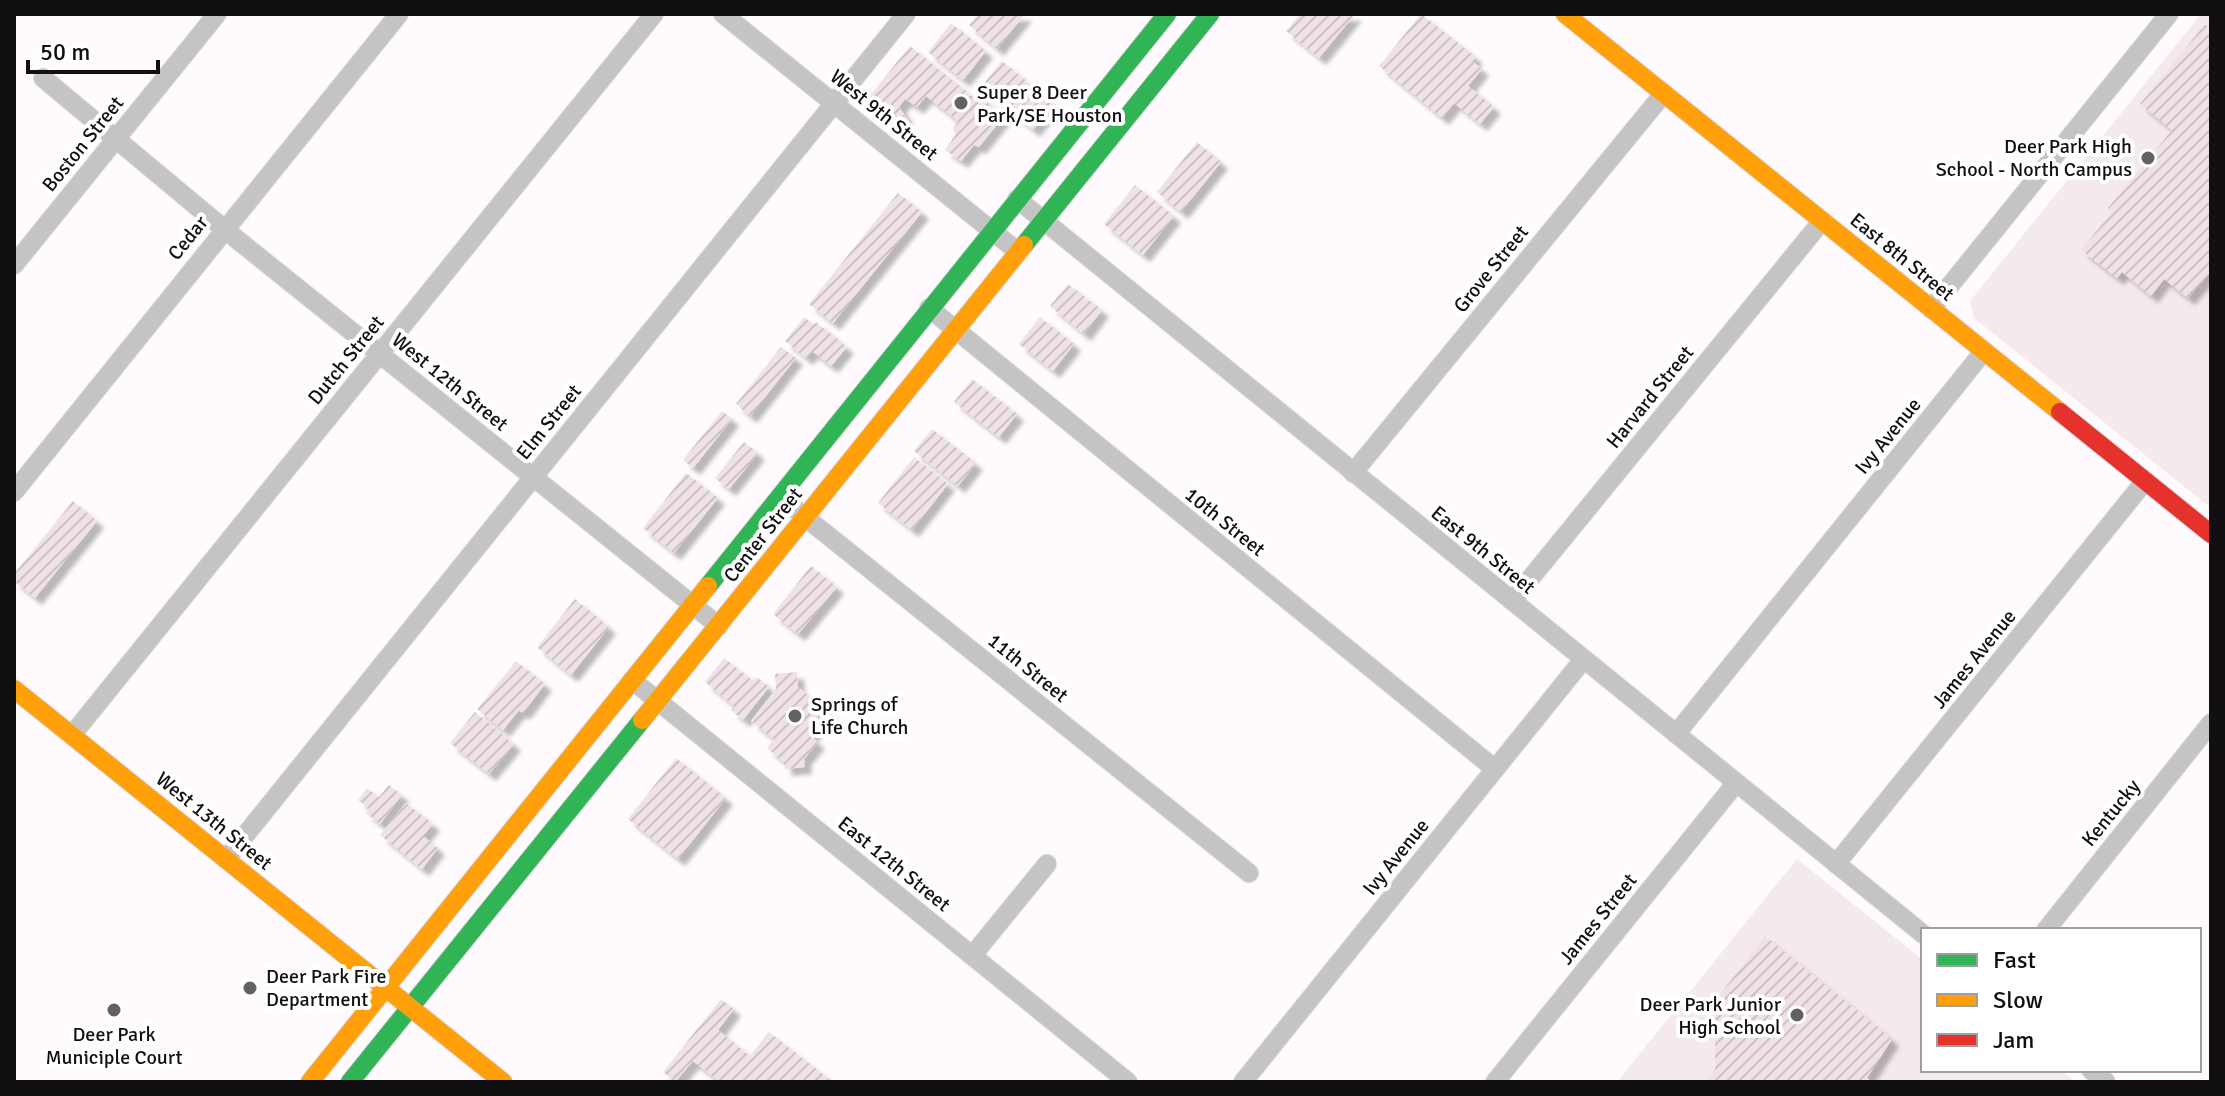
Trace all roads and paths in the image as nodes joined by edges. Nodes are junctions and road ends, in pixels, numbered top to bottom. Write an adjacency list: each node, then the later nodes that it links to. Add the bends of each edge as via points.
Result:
1 (217, 14): 13 (street, Boston Street)
2 (399, 14): 17 (street, Cedar)
3 (654, 14): 25 (street, Dutch Street)
4 (723, 14): 12 (street, West 9th Street)
5 (906, 14): 12 (street, Elm Street)
6 (1167, 14): 14 (main road, Center Street)
7 (1210, 14): 15 (main road, Center Street)
8 (1565, 14): 11 (main road, East 8th Street)
9 (2169, 14): 22 (street)
10 (43, 78): 13 (street, West 12th Street)
11 (1664, 93): 16 (main road, East 8th Street); 26 (street, Grove Street)
12 (834, 103): 18 (street, West 9th Street); 27 (street, Elm Street)
13 (117, 138): 17 (street, West 12th Street); 20 (street, Boston Street)
14 (1017, 199): 15 (street, East 9th Street); 18 (main road, Center Street)
15 (1043, 220): 19 (main road, Center Street); 26 (street, East 9th Street)
16 (1822, 221): 22 (main road, East 8th Street); 33 (street, Harvard Street)
17 (224, 229): 25 (street, West 12th Street); 29 (street, Cedar)
18 (991, 230): 19 (street, West 9th Street); 21 (main road, Center Street)
19 (1017, 251): 23 (main road, Center Street)
20 (14, 265)
21 (929, 308): 23 (street, 10th Street); 30 (main road, Center Street)
22 (1931, 309): 24 (main road, East 8th Street)
23 (954, 330): 31 (main road, Center Street); 43 (street, 10th Street)
24 (1984, 351): 28 (main road, East 8th Street); 41 (street, Ivy Avenue)
25 (380, 353): 27 (street, West 12th Street); 42 (street, Dutch Street)
26 (1353, 473): 33 (street, East 9th Street)
27 (533, 477): 34 (street, West 12th Street); 45 (street, Elm Street)
28 (2145, 481): 32 (main road, East 8th Street); 47 (street, James Avenue)
29 (14, 492)
30 (780, 497): 31 (street, 11th Street); 34 (main road, Center Street)
31 (805, 518): 35 (main road, Center Street); 48 (street, 11th Street)
32 (2211, 534)
33 (1512, 601): 36 (street, East 9th Street)
34 (694, 607): 35 (street, West 12th Street); 37 (main road, Center Street)
35 (719, 626): 39 (main road, Center Street)
36 (1583, 660): 41 (street, East 9th Street); 43 (street, Ivy Avenue)
37 (632, 680): 39 (street, East 12th Street); 52 (main road, Center Street)
38 (14, 689): 42 (main road, West 13th Street)
39 (659, 701): 51 (street, East 12th Street); 53 (main road, Center Street)
40 (2211, 723): 49 (street, Kentucky)
41 (1676, 734): 44 (street, East 9th Street)
42 (72, 735): 45 (main road, West 13th Street)
43 (1495, 769): 58 (street, Ivy Avenue)
44 (1736, 783): 47 (street, East 9th Street); 59 (street, James Street)
45 (226, 859): 52 (main road, West 13th Street)
46 (1047, 864): 51 (street)
47 (1836, 864): 50 (street, East 9th Street)
48 (1249, 873)
49 (2048, 928)
50 (1921, 932)
51 (972, 956): 57 (street, East 12th Street)
52 (387, 988): 53 (main road, West 13th Street); 54 (main road, Center Street)
53 (410, 1007): 55 (main road, Center Street); 56 (main road, West 13th Street)
54 (310, 1082)
55 (350, 1082)
56 (503, 1082)
57 (1128, 1082)
58 (1243, 1082)
59 (1495, 1082)

